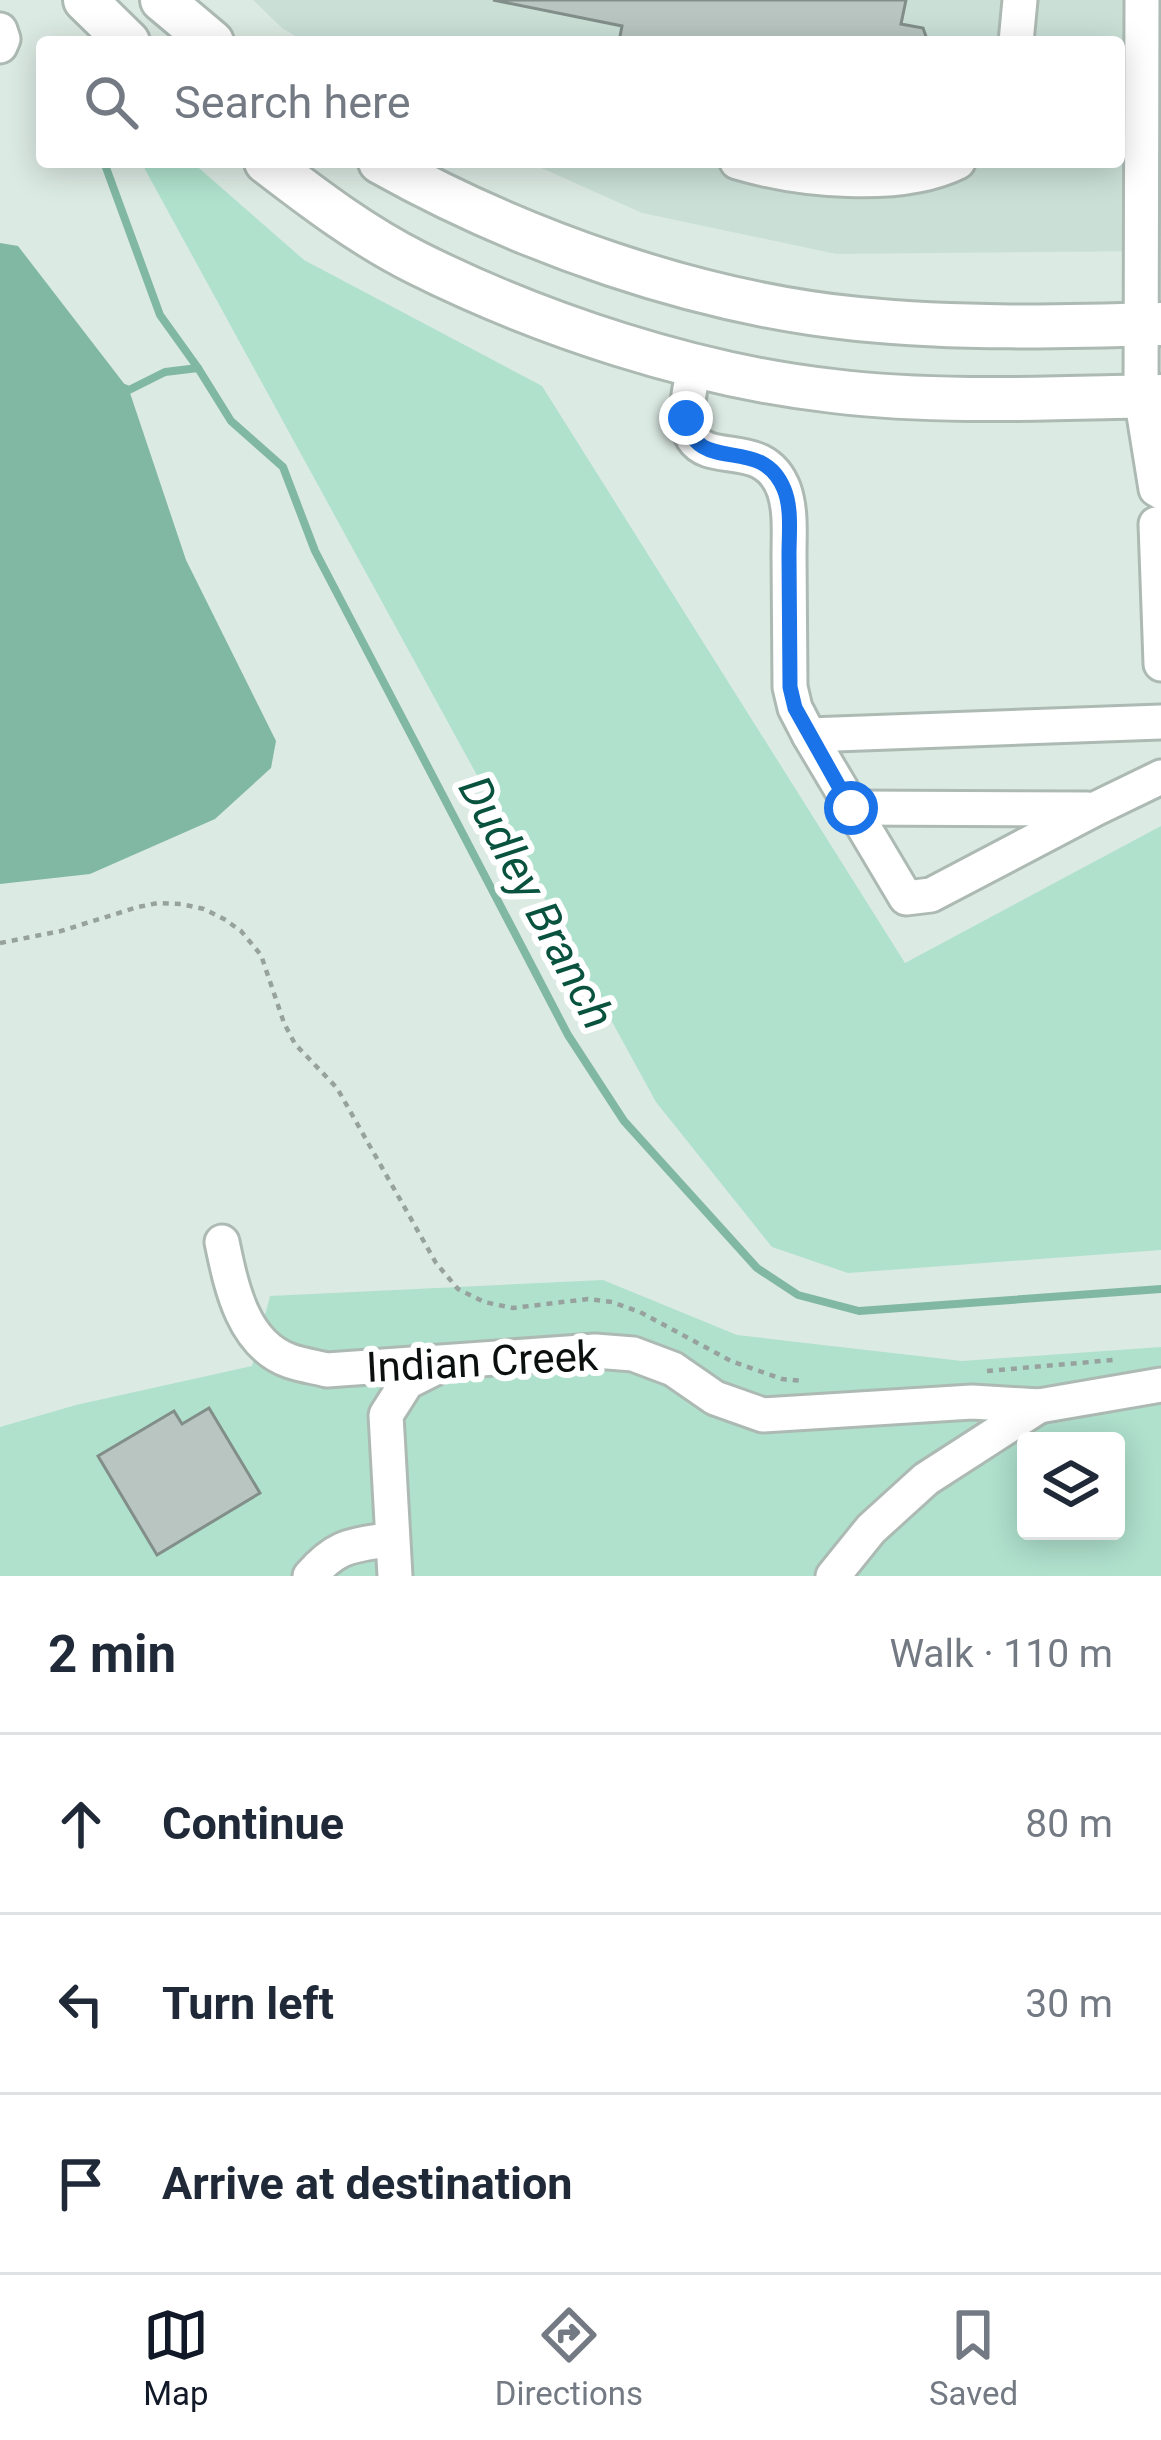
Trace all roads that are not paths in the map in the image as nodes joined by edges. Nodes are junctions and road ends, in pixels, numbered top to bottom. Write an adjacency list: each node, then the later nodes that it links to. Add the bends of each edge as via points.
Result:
1 (85, 0): 6 (main road)
2 (162, 0): 7 (main road)
3 (1020, 0): 8 (street)
4 (1142, 0): 14 (street)
5 (0, 30): 9 (street)
6 (122, 36)
7 (205, 36)
8 (1017, 36)
9 (0, 46)
10 (274, 168): 15 (main road, via 416,263 585,333)
11 (391, 168): 14 (main road, via 647,278 770,304 928,324)
12 (757, 168): 13 (street, via 860,182)
13 (946, 168)
14 (1151, 324): 16 (street)
15 (695, 364): 16 (main road, via 837,392); 21 (street, via 688,434 710,452 761,461 784,488 790,687)
16 (1151, 396): 17 (street)
17 (1161, 492)
18 (1161, 524): 19 (street)
19 (1161, 664)
20 (1161, 722): 21 (street)
21 (809, 735): 23 (street)
22 (1161, 777): 24 (street)
23 (851, 808): 24 (street); 24 (street, via 906,898 931,895)
24 (1095, 808)
25 (222, 1242): 26 (street, Indian Creek, via 233,1292 255,1336 285,1360 327,1370)
26 (448, 1361): 28 (street, Indian Creek, via 633,1354 763,1415 972,1402); 29 (street, via 407,1382 386,1415)
27 (1161, 1385): 28 (street, Indian Creek)
28 (1039, 1406): 32 (street, via 926,1479)
29 (392, 1539): 30 (street, via 342,1547); 31 (street)
30 (310, 1576)
31 (395, 1576)
32 (833, 1576)

